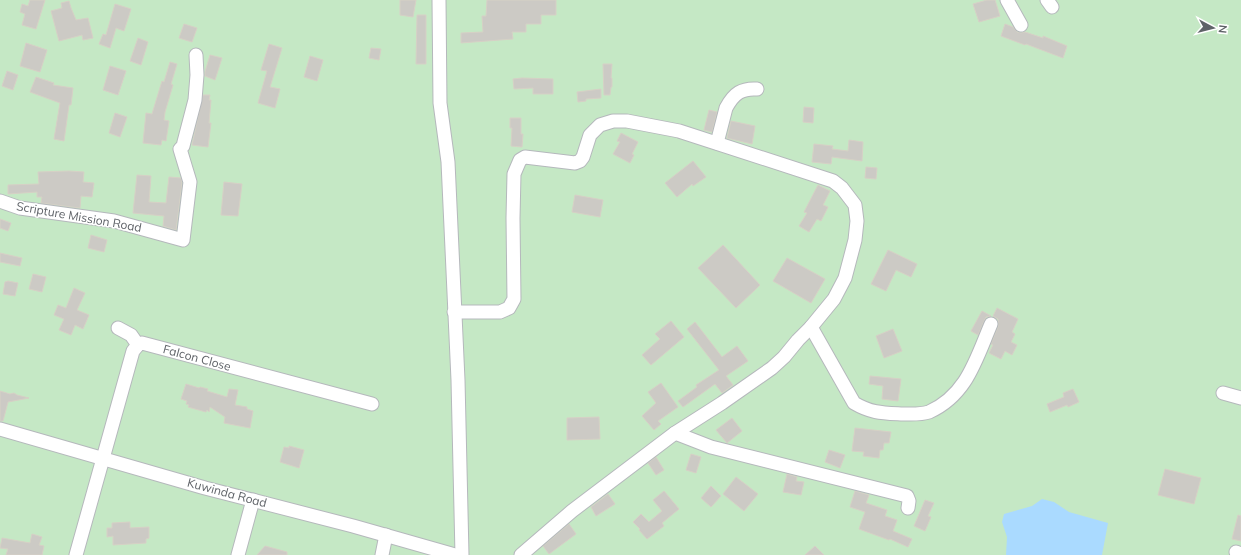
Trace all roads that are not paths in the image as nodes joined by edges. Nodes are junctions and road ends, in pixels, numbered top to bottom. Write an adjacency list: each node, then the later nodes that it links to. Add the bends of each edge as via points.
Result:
1 (439, 0): 8 (street, via 440,103 448,162)
2 (1006, 0): 3 (street)
3 (1021, 25)
4 (196, 55): 7 (street, Scripture Mission Road, via 198,75 194,100 183,146 180,149 190,182 183,240 114,221 20,208)
5 (757, 89): 6 (street, via 747,88 740,91 729,102)
6 (717, 143): 8 (street, via 679,131 627,121 613,121 600,125 590,135 580,161 575,163 533,157 520,160 514,174 514,298 509,308 500,312); 11 (street, via 833,181 855,205 858,221 845,278 834,299)
7 (0, 201)
8 (454, 312): 26 (street)
9 (991, 324): 11 (street, via 964,384 950,399 928,412 912,414 878,413 854,403)
10 (118, 328): 12 (street, via 130,335)
11 (811, 328): 17 (street, via 772,368)
12 (138, 345): 15 (street, Falcon Close, via 142,343); 18 (street, via 133,351)
13 (1223, 393): 14 (street)
14 (1241, 398)
15 (372, 404)
16 (0, 429): 18 (street, Kuwinda Road)
17 (675, 433): 20 (street, via 711,447 907,496); 27 (street, via 572,511)
18 (104, 458): 19 (street, Kuwinda Road); 22 (street)
19 (253, 500): 21 (street, Kuwinda Road); 23 (street)
20 (908, 508)
21 (386, 535): 24 (street); 25 (street, Kuwinda Road)
22 (76, 555)
23 (238, 555)
24 (382, 555)
25 (455, 555)
26 (462, 555)
27 (521, 555)

